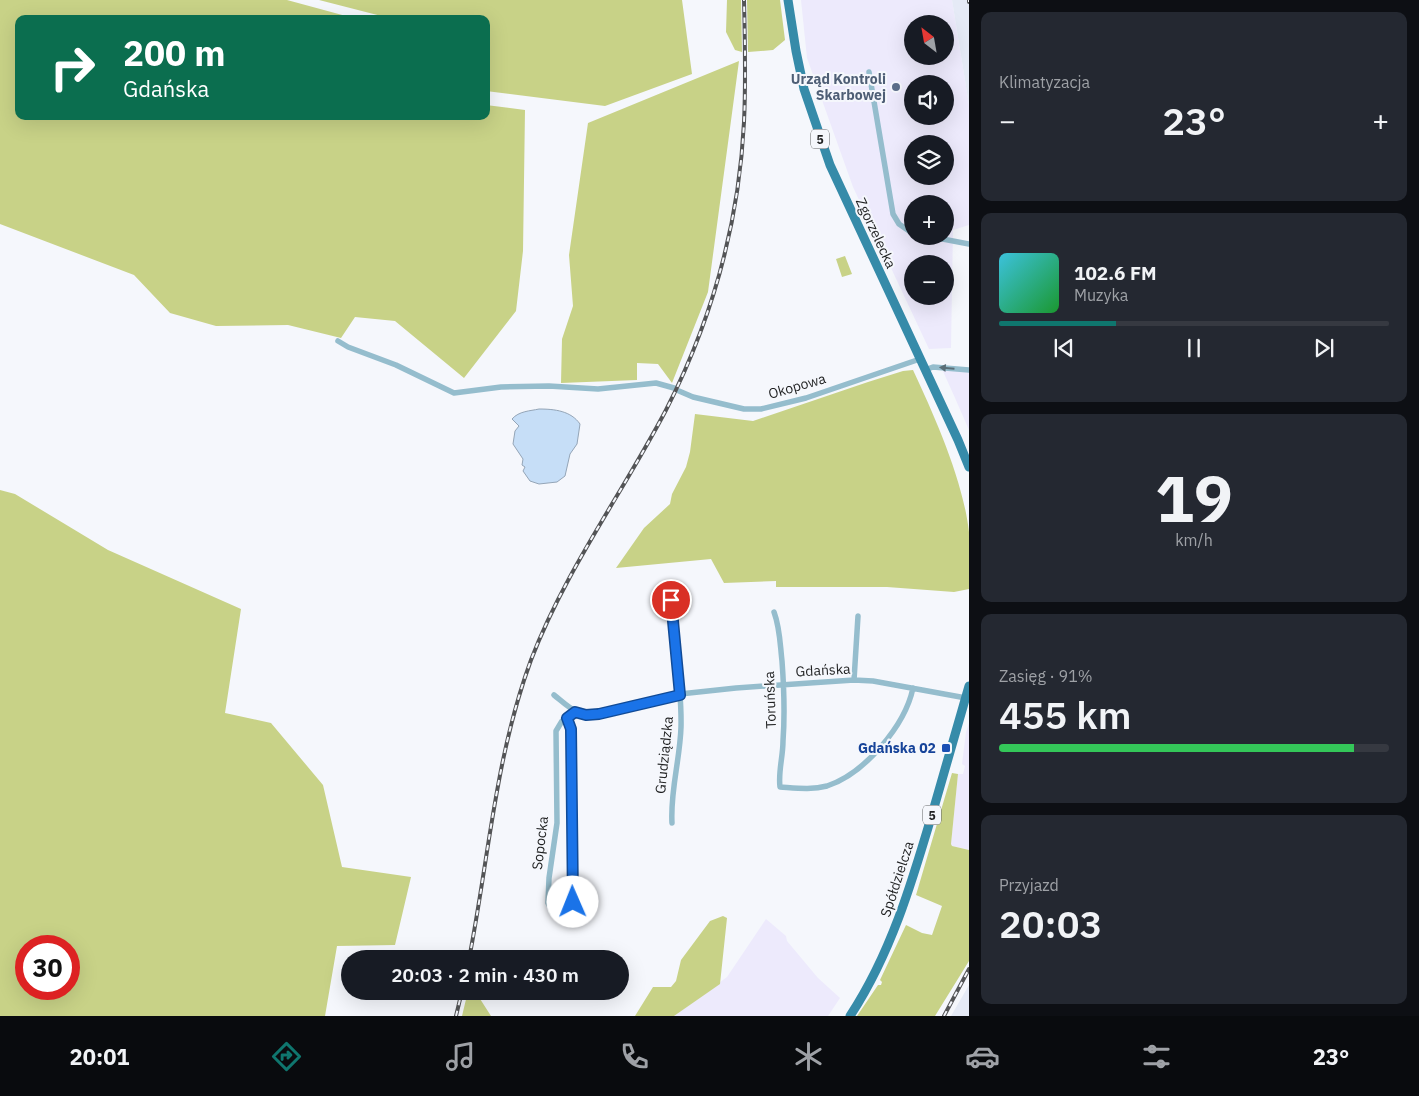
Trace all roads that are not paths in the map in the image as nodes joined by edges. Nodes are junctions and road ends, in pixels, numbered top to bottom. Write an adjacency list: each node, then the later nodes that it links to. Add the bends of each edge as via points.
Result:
1 (788, 0): 7 (main road, Zgorzelecka / 5, via 799,69 825,152)
2 (869, 72): 3 (street, via 893,214)
3 (904, 227)
4 (954, 241): 5 (street)
5 (969, 244)
6 (338, 341): 7 (street, Okopowa, via 454,394 501,388 550,386 598,389 656,383 694,397 744,409 761,409 806,398)
7 (920, 359): 8 (main road, Zgorzelecka / 5)
8 (925, 370): 9 (street, one-way to 8, via 933,367); 10 (main road, Zgorzelecka / 5)
9 (969, 370)
10 (969, 467)
11 (671, 600): 18 (street, Grudziądzka)
12 (774, 612): 15 (street, Toruńska, via 779,625)
13 (858, 616): 14 (street)
14 (854, 680): 15 (street, Gdańska); 17 (street, Gdańska, via 873,680)
15 (783, 684): 17 (street, Toruńska, via 780,787 806,789 841,779 866,762 886,742); 18 (street, Gdańska)
16 (969, 686): 20 (main road, Spółdzielcza / 5)
17 (914, 688): 20 (street, Gdańska)
18 (680, 694): 21 (street, Gdańska, via 599,714); 23 (street, Grudziądzka, via 681,729)
19 (554, 696): 21 (street)
20 (966, 698): 24 (main road, Spółdzielcza / 5, via 894,931 879,966)
21 (575, 712): 22 (street, Sopocka)
22 (567, 718): 22 (street, Sopocka, via 571,729 573,902 570,909 559,915 548,907 549,878 557,823 556,731)
23 (672, 824)
24 (850, 1016)

